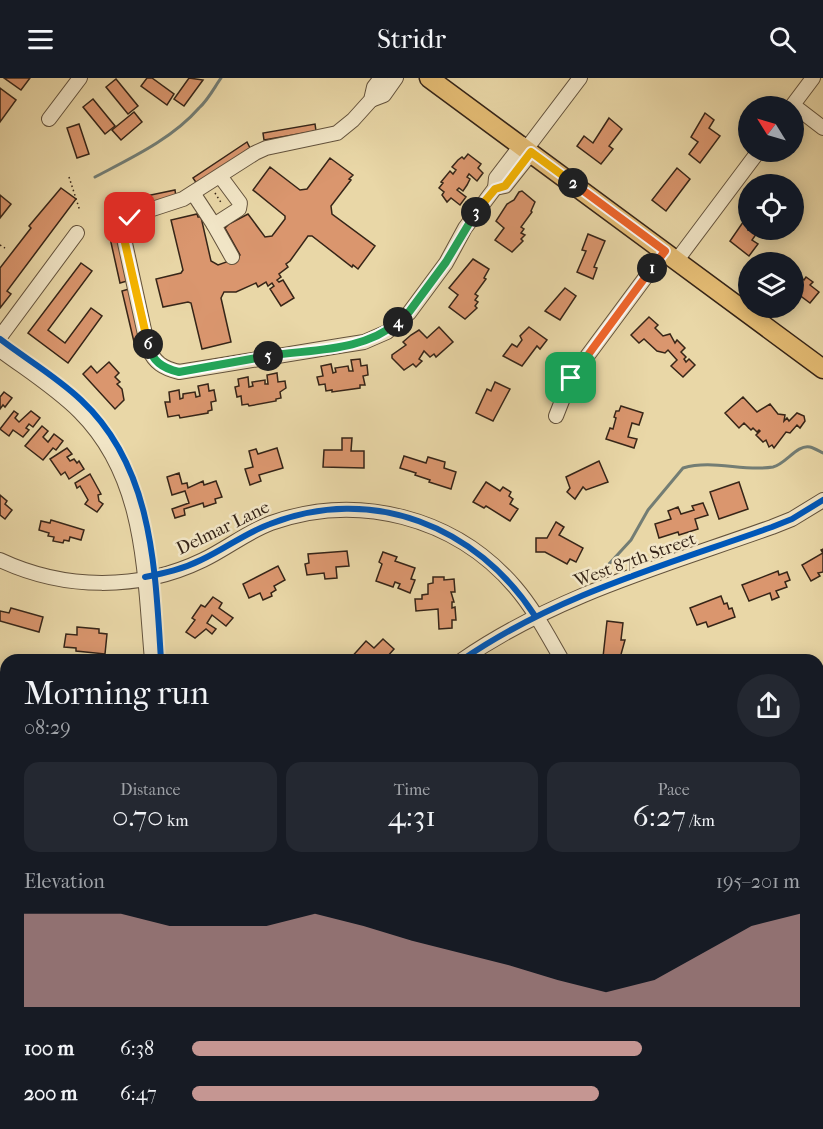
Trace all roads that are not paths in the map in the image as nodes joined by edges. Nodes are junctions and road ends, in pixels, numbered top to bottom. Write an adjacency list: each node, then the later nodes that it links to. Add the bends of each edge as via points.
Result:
1 (80, 78): 10 (street)
2 (381, 78): 8 (street)
3 (396, 78): 8 (street, via 384,95)
4 (429, 78): 12 (main road)
5 (580, 78): 12 (street)
6 (813, 78): 7 (street)
7 (800, 96)
8 (371, 100): 14 (street, via 337,133 266,148)
9 (804, 115): 11 (street)
10 (49, 119)
11 (823, 128)
12 (527, 148): 15 (street, via 496,178 495,189 440,271 409,312 387,332 364,342 179,372 166,369 148,348 123,228 134,215); 18 (main road)
13 (750, 162): 18 (street)
14 (220, 176): 15 (street); 16 (street, via 240,203 239,209)
15 (193, 193): 16 (street)
16 (214, 225): 19 (street)
17 (77, 233): 20 (street)
18 (671, 256): 22 (main road); 23 (street, via 571,378)
19 (232, 257)
20 (0, 337)
21 (0, 350): 26 (street, via 79,411 107,446 136,512)
22 (823, 369)
23 (556, 416)
24 (823, 500): 27 (street, West 87th Street, via 792,519 585,593)
25 (0, 560): 26 (street, Delmar Lane, via 45,577 72,582 110,584)
26 (145, 577): 27 (street, Delmar Lane, via 202,560 250,533 293,516 369,510 410,518 460,540 498,569); 28 (street)
27 (535, 616): 29 (street, West 87th Street); 30 (street, Delmar Lane)
28 (151, 654)
29 (472, 654)
30 (558, 654)

